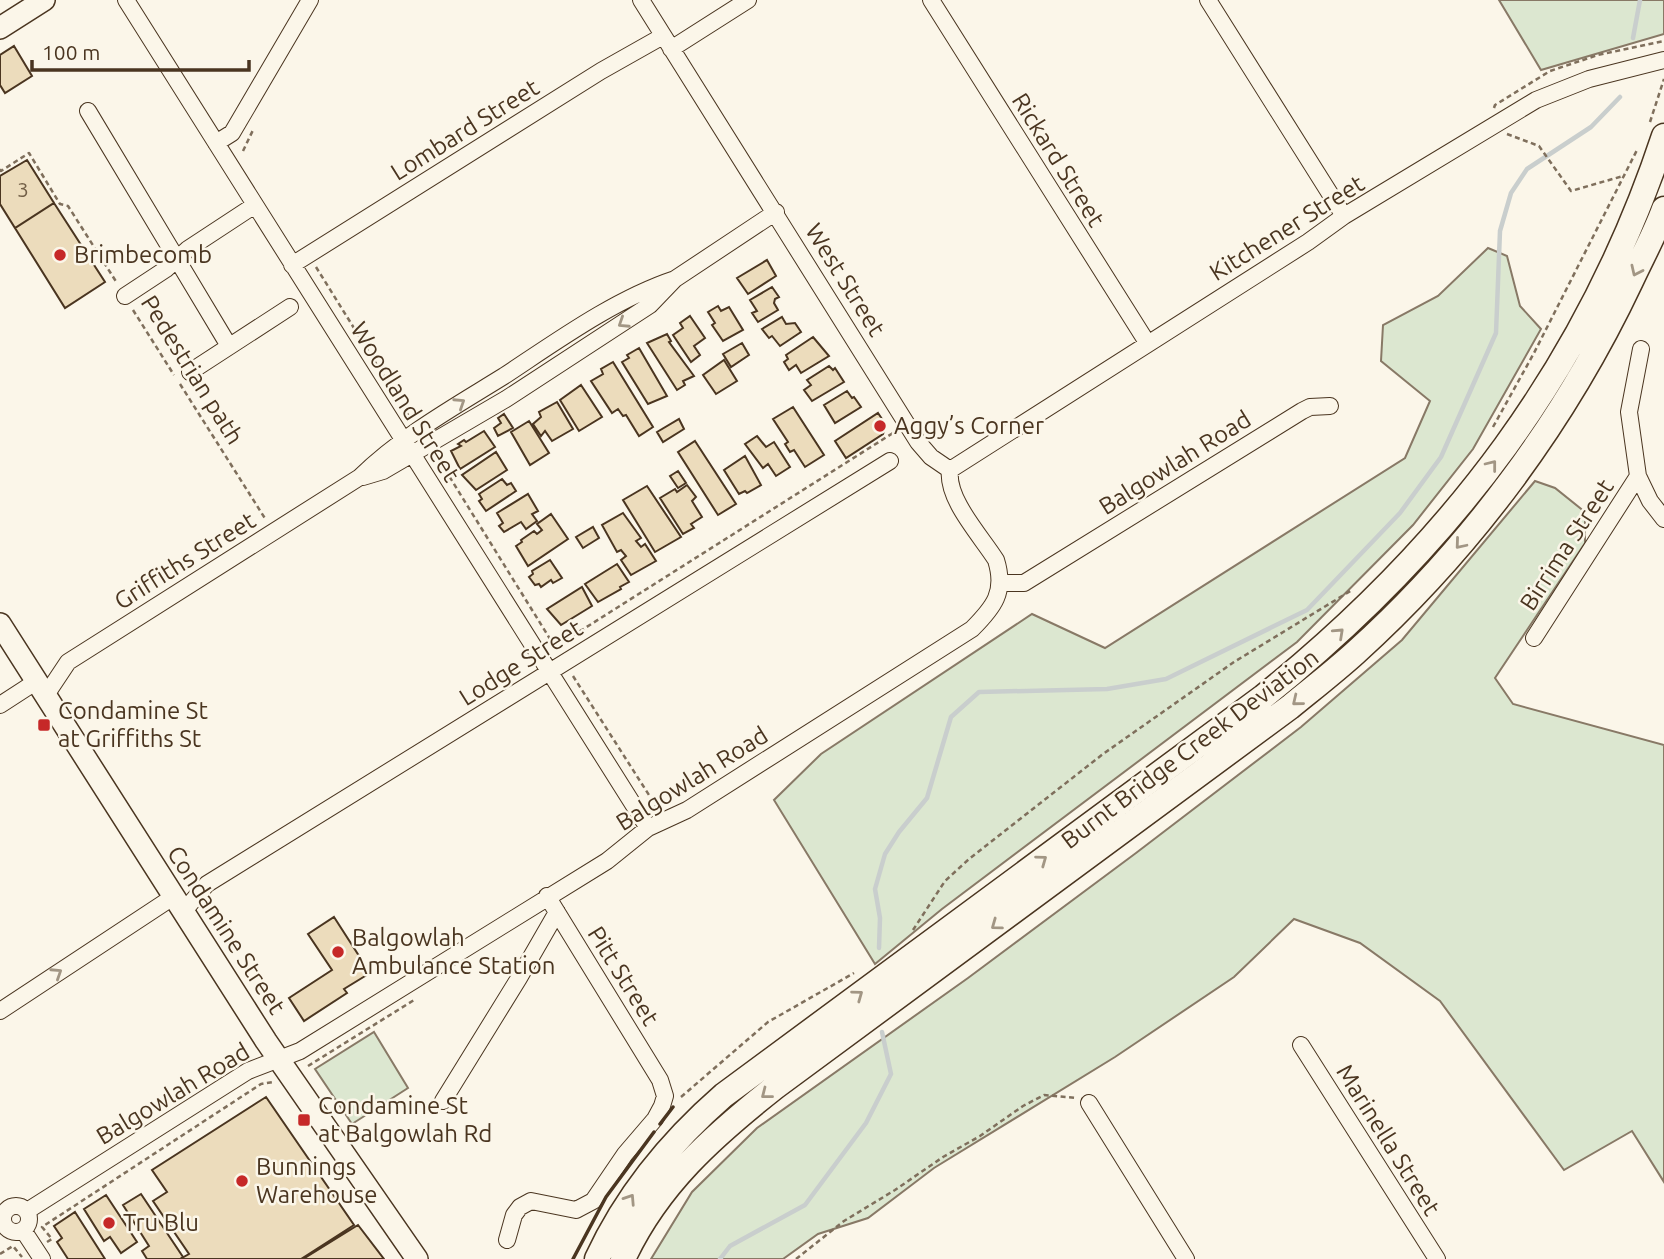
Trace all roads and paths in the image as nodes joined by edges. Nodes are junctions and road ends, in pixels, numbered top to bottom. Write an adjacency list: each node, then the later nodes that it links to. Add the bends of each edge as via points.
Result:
1 (44, 0): 8 (main road)
2 (126, 0): 15 (street, Woodland Street)
3 (310, 0): 15 (street, via 232,133)
4 (641, 0): 9 (street, West Street)
5 (748, 0): 9 (street, Lombard Street)
6 (931, 0): 27 (street, Rickard Street)
7 (1213, 2): 21 (street)
8 (0, 27)
9 (667, 42): 20 (street, West Street); 23 (street, Lombard Street, via 601,71)
10 (1662, 61): 13 (street, Kitchener Street, via 1572,85)
11 (1664, 79): 14 (path)
12 (88, 111): 22 (street)
13 (1490, 128): 17 (path, via 1539,146 1571,191); 21 (street, Kitchener Street)
14 (1650, 136): 17 (path); 72 (highway, Burnt Bridge Creek Deviation, one-way to 14, via 612,1227 652,1168 688,1126 724,1095 1264,696 1385,590 1475,487 1556,371 1637,209)
15 (216, 144): 18 (street, Woodland Street)
16 (0, 169): 25 (path, Pedestrian path, via 29,153)
17 (1625, 175): 33 (path)
18 (254, 205): 22 (street); 23 (street, Woodland Street)
19 (1664, 209): 73 (highway, Burnt Bridge Creek Deviation, one-way to 73, via 1607,332 1543,437 1493,505 1398,612 1268,724 744,1111 685,1164)
20 (776, 212): 24 (street, Griffiths Street); 37 (street, West Street, via 918,442)
21 (1344, 216): 27 (street, Kitchener Street)
22 (177, 260): 25 (street); 28 (street)
23 (292, 265): 34 (street, Woodland Street)
24 (675, 279): 34 (street, Griffiths Street, one-way to 24, via 645,289); 35 (street, Griffiths Street, one-way to 35, via 650,305 506,400)
25 (125, 296): 41 (path, Pedestrian path)
26 (290, 307): 28 (street)
27 (1148, 344): 37 (street, Kitchener Street)
28 (229, 346): 30 (street)
29 (1641, 348): 38 (street, via 1629,412)
30 (190, 372)
31 (1330, 406): 42 (street, Balgowlah Road, via 1302,411 1024,583)
32 (893, 433): 46 (path, Lodge Street)
33 (1490, 433)
34 (403, 440): 35 (street, Woodland Street); 39 (street, Griffiths Street)
35 (412, 455): 39 (street, Griffiths Street); 48 (street, Woodland Street)
36 (890, 461): 48 (street, Lodge Street)
37 (950, 470): 42 (street, via 956,500 996,560)
38 (1638, 476): 40 (street); 45 (street, Birrima Street)
39 (360, 477): 41 (street, Griffiths Street)
40 (1664, 519)
41 (273, 532): 49 (street, Griffiths Street, via 68,662)
42 (1001, 583): 52 (street, Balgowlah Road, via 989,612 972,629 687,810)
43 (1360, 585): 56 (path, via 1234,662 1103,754 945,881)
44 (0, 624): 49 (main road, Condamine Street)
45 (1534, 638)
46 (555, 647)
47 (570, 670): 51 (path)
48 (549, 672): 52 (street, Woodland Street); 54 (street, Lodge Street)
49 (41, 688): 50 (street, Griffiths Street); 54 (main road, Condamine Street)
50 (0, 705)
51 (656, 806)
52 (648, 828): 53 (street, Balgowlah Road, via 607,861)
53 (547, 896): 55 (street, Pitt Street); 60 (street, Balgowlah Road, via 300,1051)
54 (178, 904): 58 (street, Lodge Street, one-way to 54); 60 (main road, Condamine Street)
55 (557, 912): 62 (street); 68 (street, Pitt Street, via 660,1080 665,1096 655,1119 593,1201 576,1210 531,1201 514,1214)
56 (912, 931)
57 (863, 967): 63 (path, via 768,1022)
58 (0, 1011)
59 (1301, 1045): 76 (street, Marinella Street)
60 (278, 1059): 65 (street, Balgowlah Road, via 248,1071); 71 (main road, Condamine Street)
61 (276, 1082): 69 (path, via 261,1084 42,1227 52,1240)
62 (443, 1101)
63 (676, 1102)
64 (1089, 1103): 74 (path, via 1070,1096 1044,1095 844,1221); 75 (street)
65 (27, 1211): 66 (street, via 20,1206 7,1209); 67 (street, via 29,1223)
66 (2, 1227): 67 (street)
67 (23, 1230): 69 (street)
68 (507, 1240)
69 (38, 1252): 70 (path, via 21,1258 13,1246)
70 (0, 1254)
71 (417, 1259)
72 (597, 1259)
73 (623, 1259)
74 (796, 1259)
75 (1186, 1259)
76 (1437, 1259)

